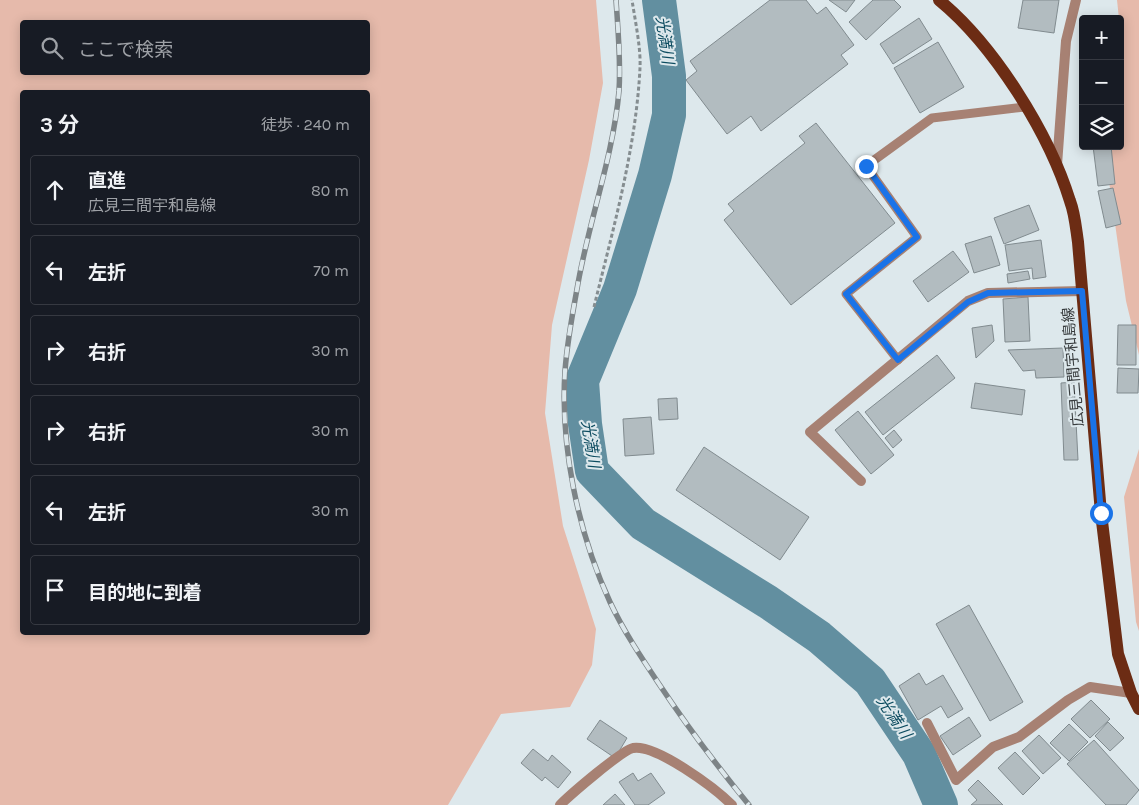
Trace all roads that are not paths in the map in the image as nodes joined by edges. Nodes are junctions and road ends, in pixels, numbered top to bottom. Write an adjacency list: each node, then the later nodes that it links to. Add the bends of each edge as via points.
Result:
1 (939, 0): 3 (main road, 広見三間宇和島線, via 983,45)
2 (1076, 0): 4 (street, via 1066,41)
3 (1025, 107): 4 (main road, 広見三間宇和島線); 6 (lane, via 932,118 866,166 917,237 846,294)
4 (1056, 166): 5 (main road, 広見三間宇和島線, via 1071,202)
5 (1082, 291): 6 (street, via 988,293 968,302); 8 (main road, 広見三間宇和島線, via 1118,654)
6 (898, 360): 7 (street, via 810,432)
7 (861, 481)
8 (1131, 693): 9 (main road, 広見三間宇和島線); 10 (street, via 1090,687 1019,737 993,747 956,780)
9 (1139, 709)
10 (927, 723)
11 (560, 805): 12 (street, via 626,751 641,748 675,762)
12 (732, 805)

